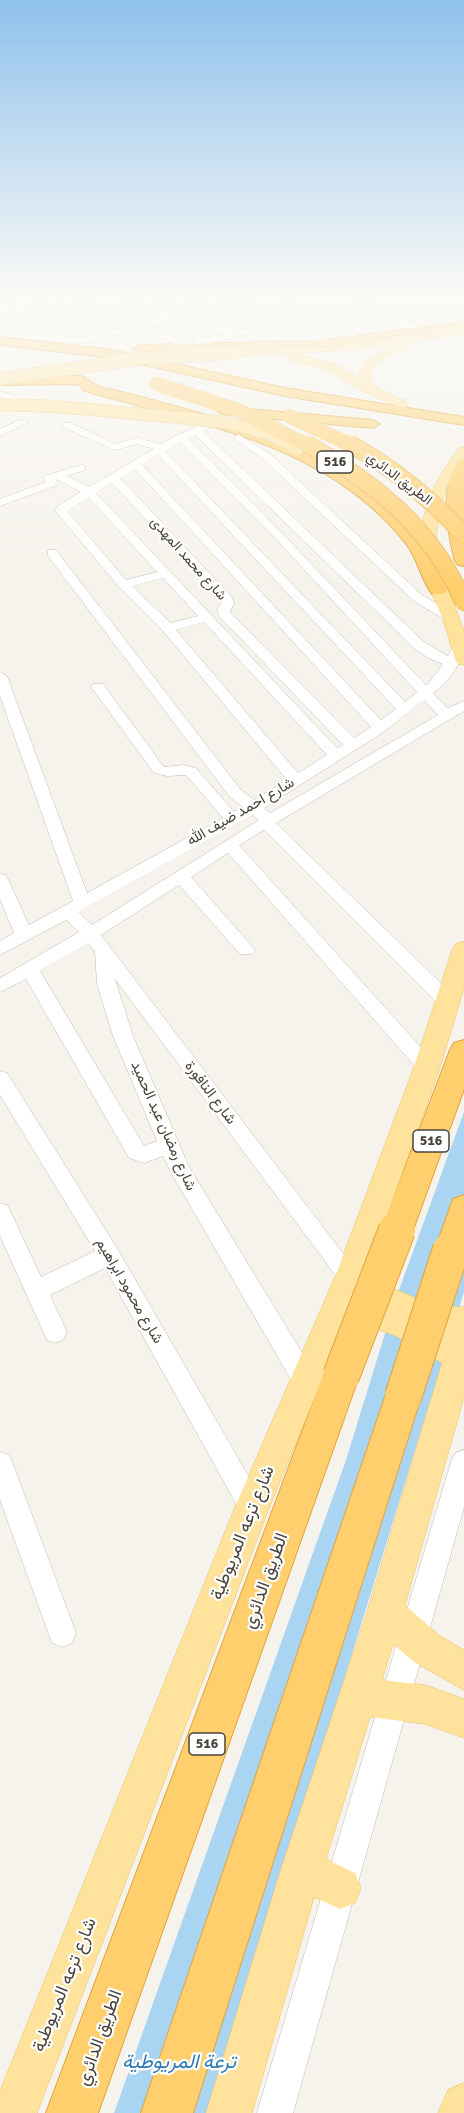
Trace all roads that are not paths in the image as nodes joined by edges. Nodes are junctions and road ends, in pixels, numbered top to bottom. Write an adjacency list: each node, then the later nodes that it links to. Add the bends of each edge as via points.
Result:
1 (107, 393): 13 (highway)
2 (137, 393): 16 (highway, via 259,422)
3 (191, 393): 26 (highway, الطريق الدائري / 516, bridge, via 257,417)
4 (210, 393): 31 (highway, الطريق الدائري / 516, bridge, via 248,401 325,431 363,452 431,503)
5 (266, 393): 16 (highway, via 285,401 414,420 419,422)
6 (288, 393): 14 (highway)
7 (295, 393): 10 (highway)
8 (376, 393): 10 (main road)
9 (0, 394): 11 (street, via 15,399)
10 (400, 404): 14 (highway)
11 (0, 407): 26 (main road, bridge, via 64,407 236,425 282,438 326,464)
12 (24, 422): 18 (street)
13 (217, 422): 17 (street); 38 (highway, via 294,452 361,492 412,542)
14 (462, 423): 16 (highway)
15 (67, 425): 21 (street, via 114,447 137,441)
16 (418, 428)
17 (196, 430): 19 (street); 45 (street, via 419,645 433,655)
18 (0, 433)
19 (181, 437): 21 (street); 32 (street)
20 (239, 438): 40 (street, via 266,456 418,598)
21 (160, 449): 23 (street); 32 (street)
22 (464, 451): 38 (main road, via 438,492 428,530 428,552)
23 (136, 464): 28 (street); 37 (street)
24 (464, 464): 34 (highway, via 456,479 454,495)
25 (81, 468): 27 (street)
26 (351, 473): 39 (highway, الطريق الدائري / 516, bridge, via 404,514 426,537 441,555)
27 (57, 475): 29 (street); 30 (street, via 48,479 52,484)
28 (113, 477): 29 (street); 44 (street, شارع محمد المهدى, via 225,596 228,603 224,613)
29 (89, 492): 35 (street); 36 (street, via 62,508 63,515)
30 (0, 503)
31 (464, 535)
32 (263, 539): 37 (street); 48 (street)
33 (52, 553): 56 (street, via 235,793)
34 (464, 560)
35 (165, 574): 36 (street); 41 (street)
36 (123, 584): 42 (street)
37 (270, 588): 43 (street); 43 (street)
38 (438, 590): 40 (main road)
39 (464, 603)
40 (450, 616): 45 (main road)
41 (208, 617): 42 (street); 54 (street)
42 (168, 628): 55 (street)
43 (305, 630): 44 (street); 50 (street); 52 (street)
44 (261, 652): 53 (street, شارع محمد المهدى)
45 (458, 657): 48 (street, شارع احمد ضيف الله)
46 (0, 676): 62 (street)
47 (98, 687): 57 (street, via 159,770 191,771)
48 (426, 693): 50 (street, شارع احمد ضيف الله); 51 (street)
49 (464, 705): 51 (street, شارع احمد ضيف الله)
50 (404, 709): 52 (street, شارع احمد ضيف الله)
51 (446, 715): 58 (street, شارع احمد ضيف الله)
52 (380, 728): 53 (street, شارع احمد ضيف الله)
53 (352, 745): 54 (street, شارع احمد ضيف الله)
54 (335, 755): 55 (street, شارع احمد ضيف الله)
55 (296, 780): 56 (street, شارع احمد ضيف الله)
56 (253, 808): 57 (street, شارع احمد ضيف الله); 58 (street)
57 (232, 819): 62 (street, شارع احمد ضيف الله)
58 (268, 821): 59 (street, شارع احمد ضيف الله); 71 (street)
59 (229, 844): 60 (street, شارع احمد ضيف الله); 72 (street)
60 (180, 875): 63 (street, شارع احمد ضيف الله); 66 (street)
61 (0, 879): 64 (street)
62 (74, 907): 63 (street, شارع النافورة); 64 (street, شارع احمد ضيف الله)
63 (91, 934): 68 (street, شارع النافورة); 69 (street, شارع احمد ضيف الله)
64 (24, 935): 65 (street, شارع احمد ضيف الله)
65 (0, 949)
66 (246, 950)
67 (464, 950): 71 (main road, شارع ترعه المريوطية)
68 (104, 953): 74 (street, شارع رمضان عبد الحميد, via 112,1005); 78 (street, شارع النافورة)
69 (30, 969): 70 (street, شارع احمد ضيف الله); 74 (street, via 136,1152 144,1155)
70 (0, 986)
71 (448, 1004): 72 (main road, شارع ترعه المريوطية)
72 (446, 1058): 78 (main road, شارع ترعه المريوطية); 99 (highway, الطريق الدائري / 516, bridge, via 337,1387)
73 (0, 1078): 77 (street, شارع محمود ابراهيم)
74 (170, 1144): 84 (street, شارع رمضان عبد الحميد, via 186,1182)
75 (464, 1208): 100 (highway, bridge)
76 (0, 1212): 79 (street)
77 (109, 1255): 79 (street); 87 (street, شارع محمود ابراهيم)
78 (350, 1277): 80 (main road, شارع ترعه المريوطية); 81 (main road, bridge, via 362,1290 435,1320)
79 (36, 1291): 82 (street)
80 (334, 1313): 83 (main road, bridge, via 362,1310); 84 (main road, شارع ترعه المريوطية)
81 (464, 1321)
82 (55, 1332)
83 (461, 1350): 88 (main road)
84 (306, 1382): 87 (main road, شارع ترعه المريوطية)
85 (464, 1462): 90 (street)
86 (0, 1464): 89 (street)
87 (252, 1507): 98 (main road, شارع ترعه المريوطية)
88 (385, 1612): 90 (main road); 92 (main road)
89 (62, 1633)
90 (412, 1638): 91 (main road); 93 (street)
91 (464, 1671)
92 (357, 1698): 93 (main road); 95 (main road)
93 (394, 1698): 94 (main road, via 432,1706); 96 (street)
94 (464, 1719)
95 (302, 1869): 96 (main road); 101 (main road)
96 (340, 1888): 102 (street)
97 (464, 2106): 103 (main road)
98 (14, 2113)
99 (72, 2113)
100 (167, 2113)
101 (229, 2113)
102 (275, 2113)
103 (461, 2113)

